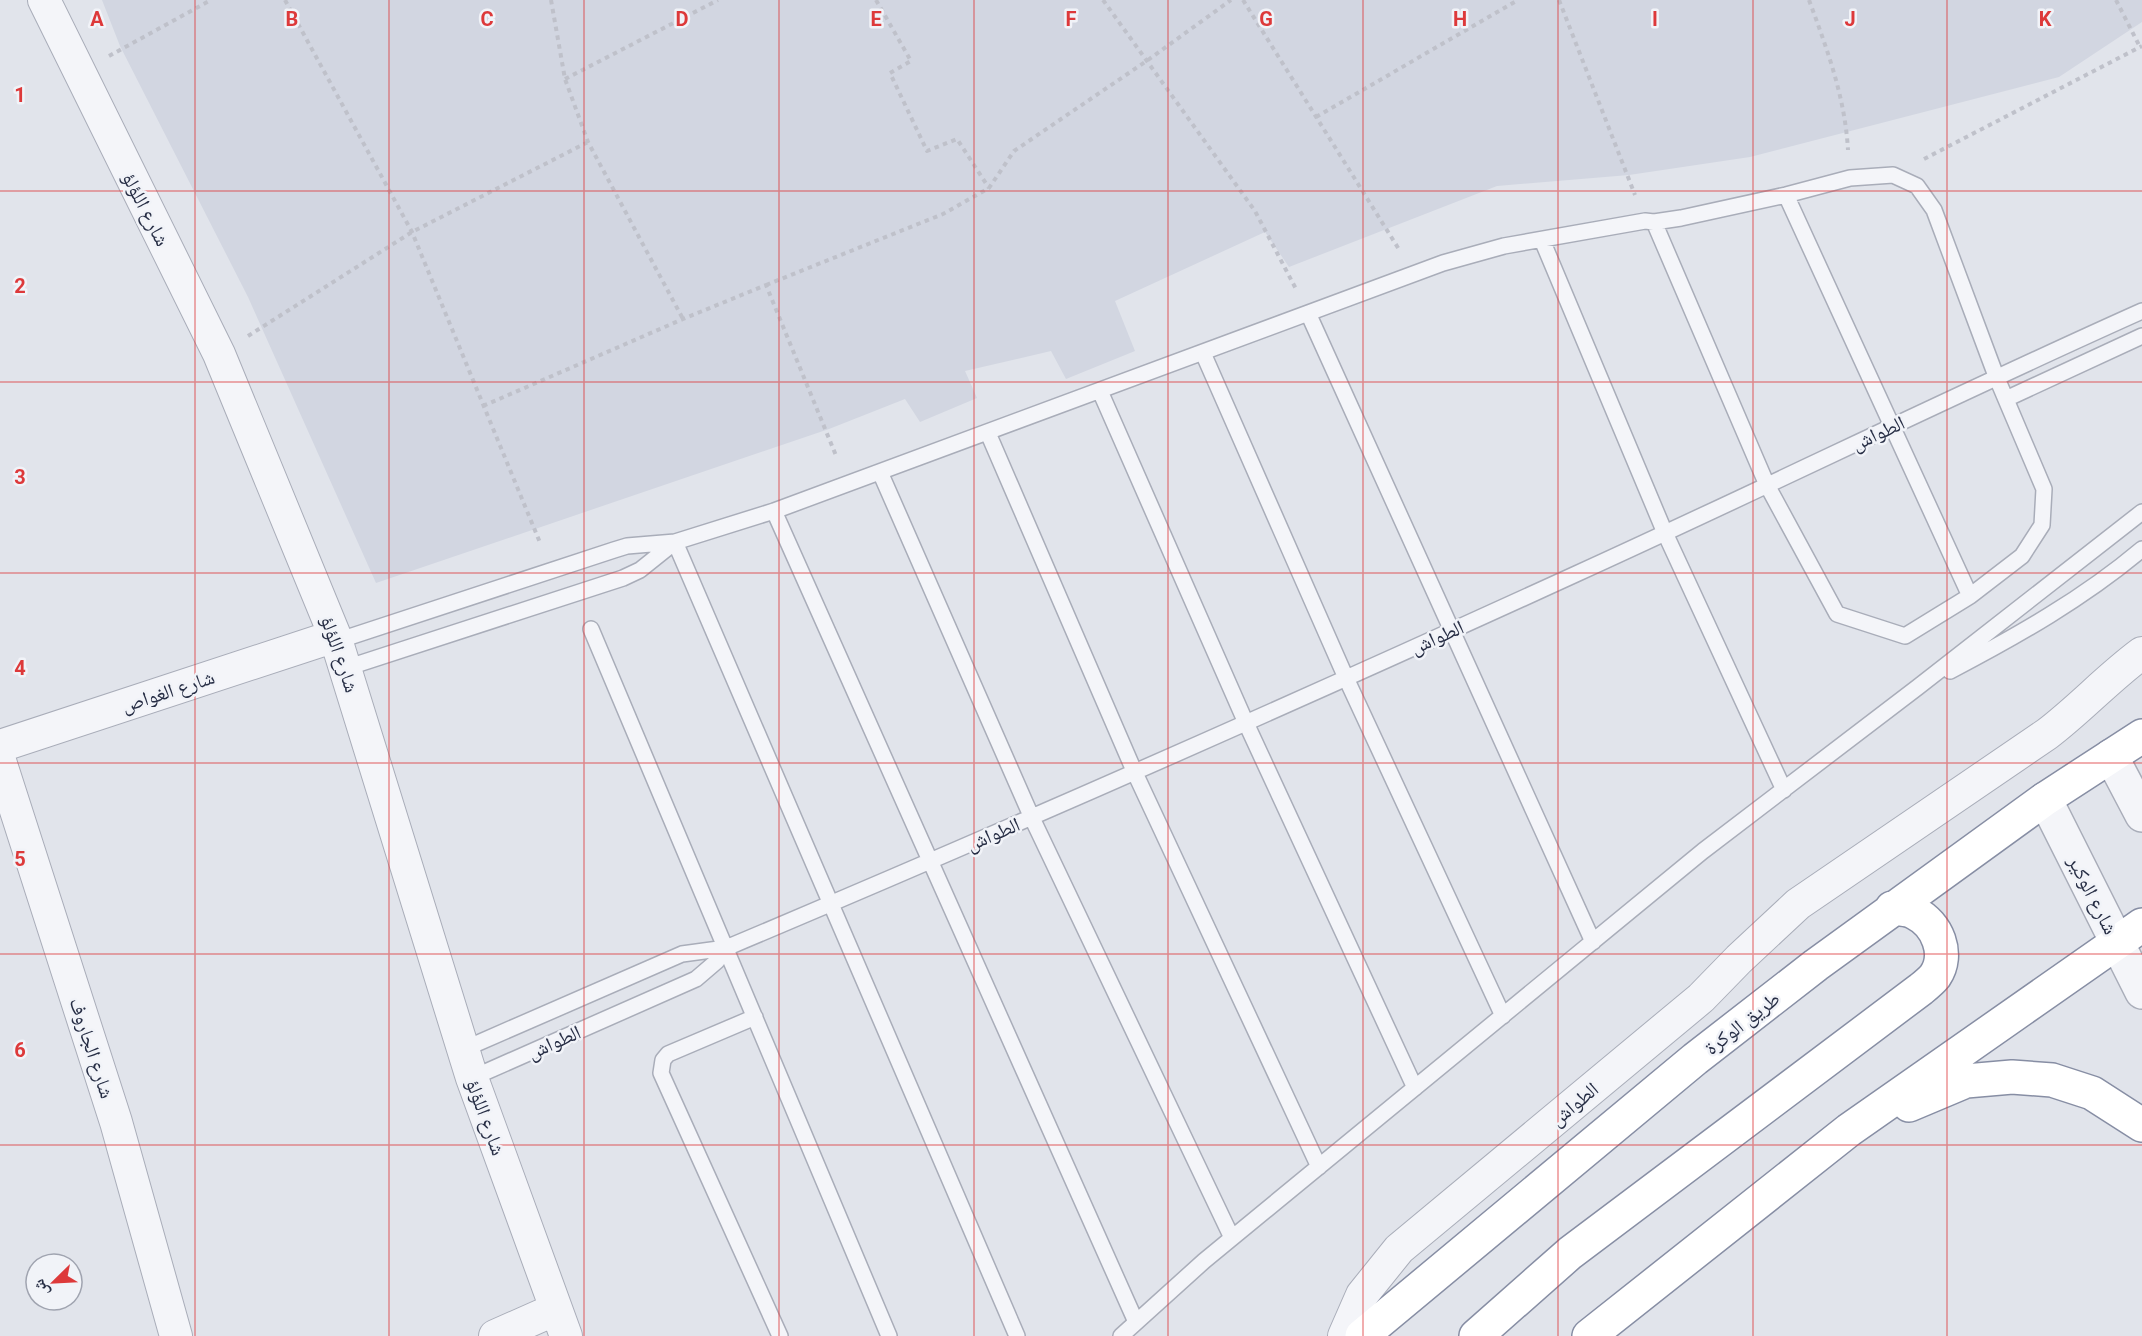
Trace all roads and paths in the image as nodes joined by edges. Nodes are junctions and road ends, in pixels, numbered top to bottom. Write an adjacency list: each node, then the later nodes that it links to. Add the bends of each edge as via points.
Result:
1 (44, 0): 16 (street, شارع اللؤلؤ)
2 (211, 0): 16 (path)
3 (285, 0): 25 (path)
4 (551, 0): 17 (path)
5 (718, 0): 17 (path)
6 (876, 0): 22 (path, via 911,61 890,73 927,151 957,139)
7 (1102, 0): 15 (path)
8 (1231, 0): 15 (path)
9 (1243, 0): 18 (path)
10 (1518, 0): 18 (path)
11 (1559, 0): 24 (path)
12 (1809, 0): 21 (path, via 1840,94)
13 (2116, 0): 14 (path)
14 (2141, 47): 20 (path)
15 (1148, 60): 22 (path, via 1014,152); 30 (path, via 1255,211)
16 (78, 73): 34 (street, شارع اللؤلؤ)
17 (565, 79): 19 (path)
18 (1316, 117): 27 (path)
19 (588, 142): 25 (path); 31 (path)
20 (1893, 175): 21 (lane); 35 (lane, via 1917,186 1934,210)
21 (1850, 178): 23 (lane)
22 (990, 188): 28 (path, via 943,214)
23 (1786, 195): 24 (lane); 39 (lane)
24 (1649, 222): 26 (lane); 43 (lane)
25 (412, 232): 34 (path); 38 (path)
26 (1542, 240): 27 (lane, via 1504,246); 46 (lane)
27 (1414, 273): 30 (lane)
28 (766, 285): 31 (path); 42 (path)
29 (2142, 311): 35 (lane, الطواش)
30 (1308, 313): 33 (lane); 52 (lane)
31 (683, 319): 38 (path)
32 (2142, 336): 37 (lane)
33 (1203, 353): 36 (lane); 55 (lane)
34 (219, 354): 53 (street, شارع اللؤلؤ)
35 (1996, 376): 37 (lane); 39 (lane, الطواش)
36 (1100, 391): 40 (lane); 57 (lane)
37 (2006, 399): 50 (lane, via 2044,489 2042,525 2022,556)
38 (483, 406): 49 (path)
39 (1891, 427): 43 (lane, الطواش); 50 (lane)
40 (987, 433): 41 (lane); 62 (lane)
41 (880, 472): 42 (lane); 66 (lane)
42 (849, 484): 44 (lane)
43 (1767, 485): 46 (lane, الطواش); 50 (lane, via 1837,614 1905,636)
44 (774, 511): 47 (lane); 67 (lane)
45 (2142, 512): 56 (lane)
46 (1665, 532): 52 (lane, الطواش); 63 (lane)
47 (675, 542): 49 (lane, via 627,546); 53 (lane, via 624,578); 68 (lane)
48 (2142, 549): 56 (lane, via 2013,639)
49 (552, 570): 53 (lane)
50 (1970, 596)
51 (591, 629): 72 (lane)
52 (1453, 630): 55 (lane, الطواش); 71 (lane)
53 (339, 648): 59 (street, شارع الغواص); 76 (street, شارع اللؤلؤ)
54 (2142, 653): 90 (street, الطواش, via 2046,734 1798,904 1701,998 1399,1249 1362,1295)
55 (1346, 678): 57 (lane, الطواش); 74 (lane)
56 (1918, 687): 63 (lane)
57 (1246, 723): 62 (lane, الطواش); 77 (lane)
58 (2142, 736): 60 (highway, طريق الوكرة)
59 (0, 746)
60 (2111, 756): 64 (highway, طريق الوكرة); 65 (street)
61 (0, 761): 84 (street, شارع الجاروف, via 116,1122)
62 (1135, 772): 66 (lane, الطواش); 80 (lane)
63 (1784, 790): 71 (lane)
64 (2045, 799): 69 (highway, طريق الوكرة); 70 (street, شارع الوكير)
65 (2142, 815)
66 (1032, 818): 67 (lane, الطواش); 81 (lane)
67 (930, 861): 68 (lane, الطواش); 83 (lane)
68 (830, 904): 72 (lane, الطواش); 88 (lane)
69 (1892, 908): 91 (highway, طريق الوكرة, via 1695,1059); 92 (highway, via 1913,911 1929,922 1939,938 1941,958 1935,975 1570,1253)
70 (2130, 934): 73 (street, شارع الوكير); 79 (highway)
71 (1593, 942): 74 (lane)
72 (726, 948): 75 (lane); 76 (lane, الطواش, via 682,954); 76 (lane, الطواش, via 708,971 696,979)
73 (2142, 992)
74 (1503, 1016): 77 (lane)
75 (755, 1017): 86 (lane, via 668,1054 660,1073); 87 (lane)
76 (467, 1064): 82 (street, شارع اللؤلؤ)
77 (1415, 1088): 80 (lane)
78 (2142, 1125): 79 (highway, via 2092,1093 2052,1080 2012,1077 1966,1081)
79 (1849, 1130): 93 (highway)
80 (1319, 1167): 81 (lane)
81 (1232, 1238): 83 (lane)
82 (561, 1322): 85 (street)
83 (1137, 1322): 89 (lane)
84 (176, 1336)
85 (495, 1336)
86 (780, 1336)
87 (889, 1336)
88 (1017, 1336)
89 (1121, 1336)
90 (1344, 1336)
91 (1362, 1336)
92 (1476, 1336)
93 (1589, 1336)

